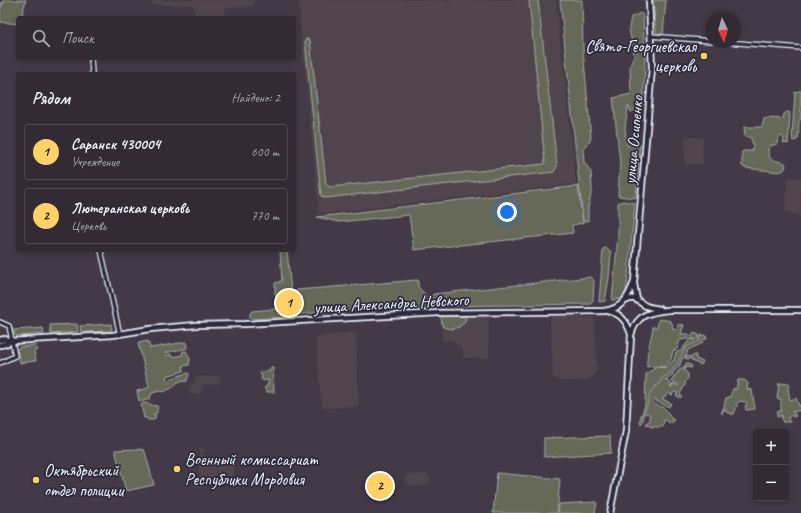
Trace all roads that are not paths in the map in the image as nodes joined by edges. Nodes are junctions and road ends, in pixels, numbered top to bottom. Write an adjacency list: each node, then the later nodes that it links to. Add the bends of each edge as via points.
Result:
1 (650, 0): 2 (main road, улица Осипенко)
2 (651, 36): 3 (street); 9 (main road, улица Осипенко, via 652,75)
3 (705, 40)
4 (741, 43): 5 (street)
5 (801, 48)
6 (91, 60): 7 (street)
7 (92, 72)
8 (101, 252): 20 (street)
9 (634, 282): 10 (main road); 11 (main road)
10 (637, 300): 11 (main road, via 629,298); 12 (main road)
11 (622, 303): 15 (main road, via 615,309); 17 (main road, via 620,310)
12 (642, 303): 13 (main road); 16 (main road)
13 (668, 310): 14 (main road); 16 (main road)
14 (801, 310)
15 (604, 311): 17 (main road, via 616,313); 20 (main road, улица Александра Невского, via 446,313 196,325 150,329)
16 (642, 316): 18 (main road)
17 (623, 318): 18 (main road, via 631,322); 21 (main road)
18 (638, 321): 21 (main road)
19 (0, 322): 23 (street, via 9,326)
20 (120, 335): 23 (main road, улица Александра Невского)
21 (631, 335): 26 (main road, via 626,431)
22 (0, 340): 23 (main road)
23 (12, 341): 24 (main road); 25 (street, via 15,356)
24 (0, 345)
25 (0, 363)
26 (610, 513)

